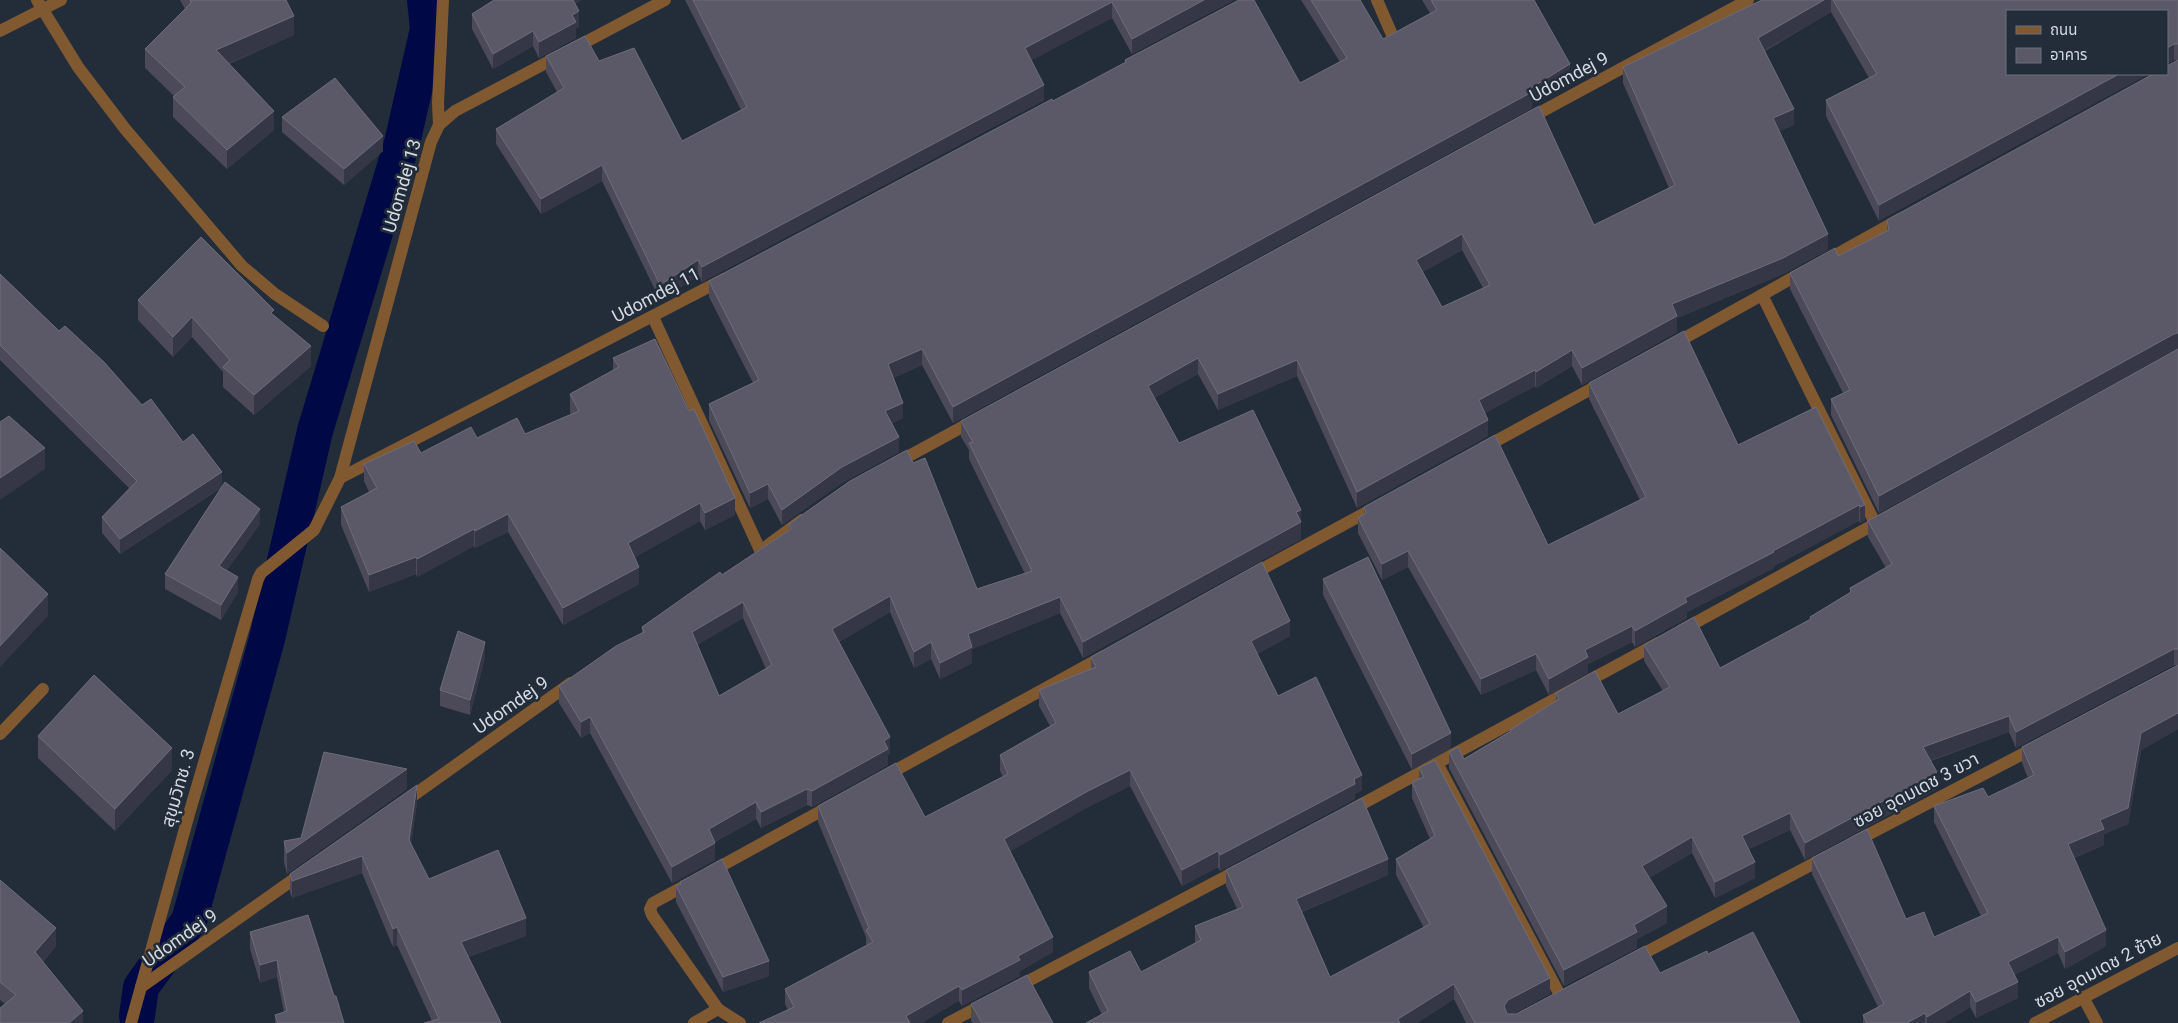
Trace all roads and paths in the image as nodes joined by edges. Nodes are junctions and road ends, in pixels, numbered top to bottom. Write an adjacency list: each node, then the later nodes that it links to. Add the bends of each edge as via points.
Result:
1 (61, 0): 6 (street)
2 (443, 0): 10 (street)
3 (665, 0): 10 (street, Udomdej 13, via 455,111)
4 (1377, 0): 8 (street)
5 (1748, 0): 9 (street, Udomdej 9)
6 (40, 4): 7 (street); 15 (street, via 78,66 126,130 242,266 270,291)
7 (0, 31)
8 (1393, 37)
9 (1520, 124)
10 (439, 125): 21 (street, Udomdej 13, via 431,142)
11 (1911, 213): 13 (street)
12 (732, 275): 14 (street, Udomdej 11)
13 (1762, 295): 16 (street); 25 (street)
14 (653, 317): 21 (street, Udomdej 11); 23 (street, via 756,553)
15 (322, 326)
16 (1657, 353)
17 (1614, 377): 19 (street)
18 (986, 414): 20 (street)
19 (1474, 453)
20 (881, 471)
21 (340, 478): 26 (street, Udomdej 13)
22 (1387, 501): 27 (street)
23 (815, 512)
24 (1893, 514): 25 (street)
25 (1875, 523): 33 (street)
26 (314, 530): 42 (street, สุขุมวิทซ. 3, via 261,573 258,579)
27 (1238, 582)
28 (1116, 650): 34 (street)
29 (581, 677): 36 (street, Udomdej 9)
30 (43, 689): 31 (street)
31 (0, 734)
32 (2046, 741): 41 (street, ซอย อุดมเดช 3 ขวา)
33 (1438, 765): 37 (street); 43 (street)
34 (872, 784)
35 (846, 798): 45 (street, via 654,903 650,909)
36 (394, 808)
37 (1342, 815)
38 (1254, 862): 49 (street)
39 (314, 865): 42 (street, Udomdej 9)
40 (2178, 948): 44 (street, ซอย อุดมเดช 2 ซ้าย)
41 (1623, 964)
42 (141, 987): 46 (street, สุขุมวิทซ. 3)
43 (1561, 997)
44 (2084, 997): 50 (street, ซอย อุดมเดช 2 ซ้าย); 51 (street)
45 (718, 1009): 47 (street); 48 (street)
46 (131, 1023)
47 (694, 1023)
48 (740, 1023)
49 (948, 1023)
50 (2035, 1023)
51 (2097, 1023)

